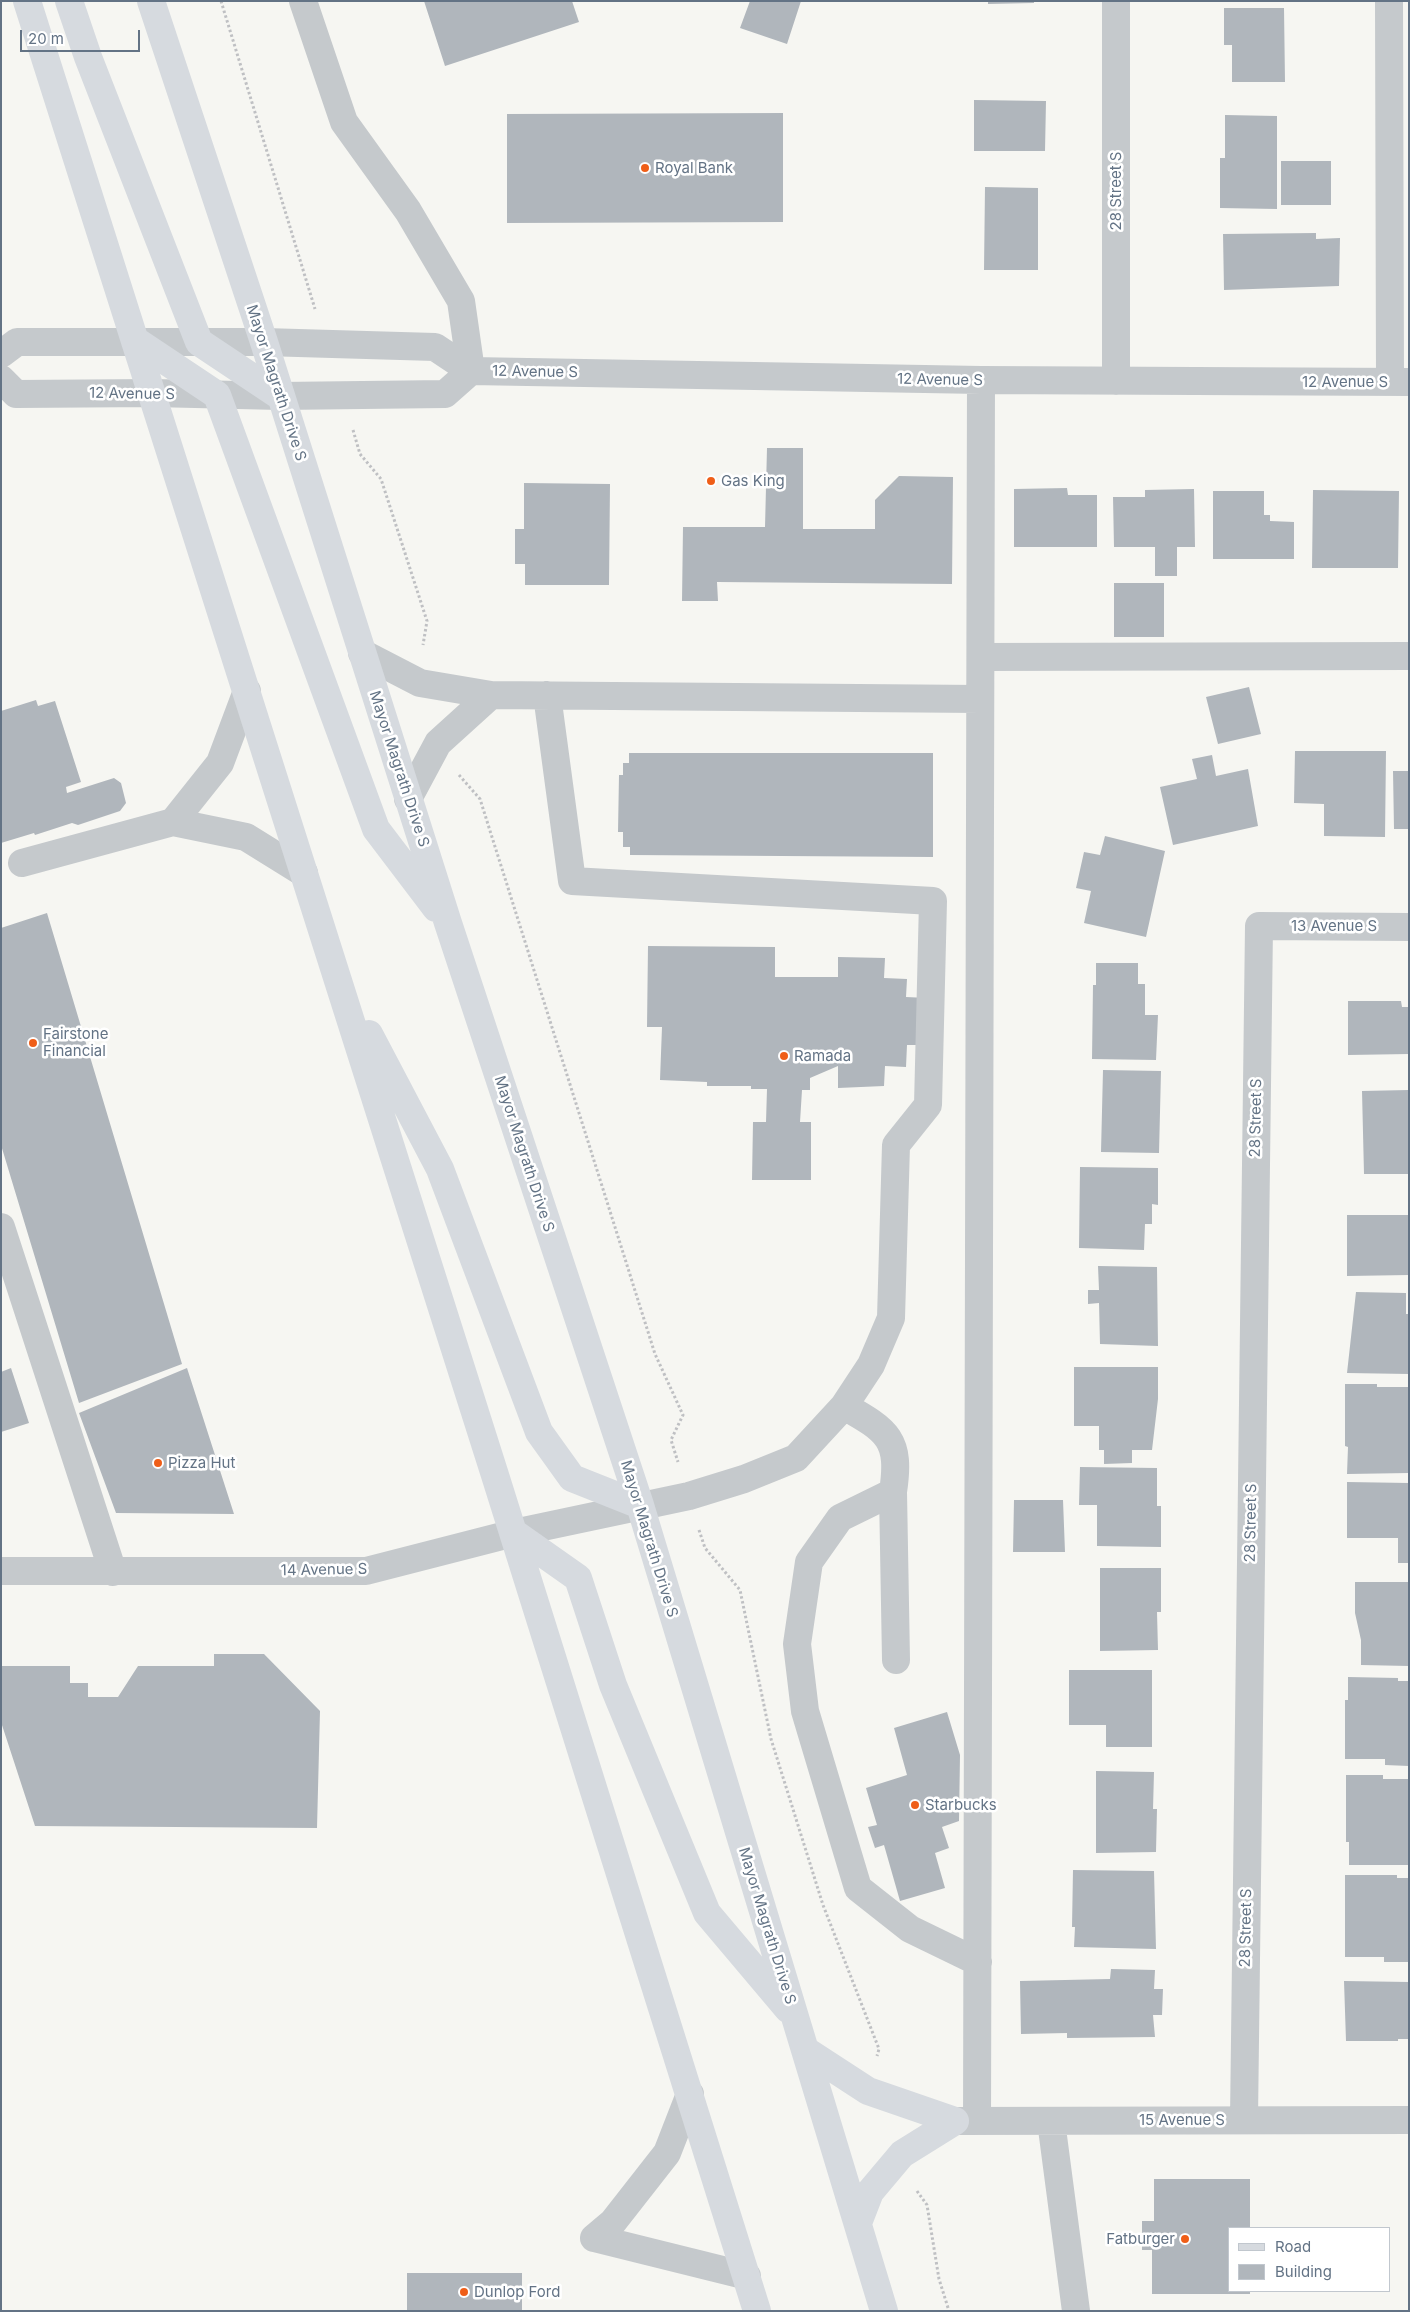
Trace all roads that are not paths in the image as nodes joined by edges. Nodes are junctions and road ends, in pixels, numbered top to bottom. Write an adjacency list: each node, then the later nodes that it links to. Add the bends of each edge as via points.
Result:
1 (27, 1): 7 (main road)
2 (69, 1): 8 (main road)
3 (151, 1): 9 (main road, Mayor Magrath Drive S)
4 (303, 1): 11 (street, via 344,122 408,211 461,301)
5 (1116, 1): 14 (street, 28 Street S)
6 (1390, 1): 15 (street)
7 (136, 341): 8 (street, 12 Avenue S); 10 (street, 12 Avenue S, via 17,342); 16 (main road); 17 (main road)
8 (199, 342): 9 (street, 12 Avenue S); 18 (main road)
9 (264, 342): 11 (street, 12 Avenue S, via 435,347); 18 (main road, Mayor Magrath Drive S)
10 (1, 354)
11 (471, 371): 13 (street, 12 Avenue S); 18 (street, 12 Avenue S, via 445,394)
12 (1, 379): 16 (street, 12 Avenue S, via 16,394)
13 (981, 380): 14 (street, 12 Avenue S); 21 (street)
14 (1116, 381): 15 (street, 12 Avenue S)
15 (1399, 382)
16 (152, 393): 17 (street, 12 Avenue S); 22 (main road)
17 (217, 395): 18 (street, 12 Avenue S); 30 (main road, via 376,829)
18 (280, 396): 19 (main road, Mayor Magrath Drive S)
19 (362, 653): 23 (street, via 420,683); 26 (main road, Mayor Magrath Drive S)
20 (1409, 656): 21 (street)
21 (980, 657): 25 (street)
22 (247, 691): 27 (street, via 220,763); 29 (main road)
23 (492, 695): 24 (street); 26 (street, via 438,743)
24 (547, 695): 25 (street); 35 (street, 14 Avenue S, via 572,881 933,901 928,1105 896,1145 890,1318 872,1365)
25 (980, 699): 42 (street)
26 (408, 799): 30 (main road, Mayor Magrath Drive S)
27 (173, 822): 28 (street); 29 (street, via 246,837)
28 (22, 863)
29 (304, 873): 33 (main road)
30 (448, 923): 37 (main road, Mayor Magrath Drive S)
31 (1259, 926): 32 (street, 13 Avenue S); 46 (street, 28 Street S)
32 (1409, 927)
33 (335, 968): 37 (main road, via 440,1169 539,1432 572,1478); 38 (main road)
34 (1, 1227): 40 (street)
35 (844, 1406): 36 (street, via 874,1424 892,1442 897,1468); 37 (street, 14 Avenue S, via 796,1458 689,1496)
36 (893, 1492): 41 (street); 42 (street, via 840,1518 809,1562 797,1644 805,1711 858,1888 910,1929)
37 (640, 1505): 38 (street, 14 Avenue S); 43 (main road, Mayor Magrath Drive S)
38 (514, 1533): 40 (street, 14 Avenue S, via 366,1571); 43 (main road, via 578,1578 613,1684 707,1913); 45 (main road)
39 (1, 1571): 40 (street, 14 Avenue S)
40 (113, 1572)
41 (896, 1660)
42 (978, 1962): 48 (street)
43 (795, 2019): 44 (main road, Mayor Magrath Drive S)
44 (805, 2050): 48 (main road, via 868,2091); 50 (main road, Mayor Magrath Drive S)
45 (690, 2094): 51 (main road); 51 (street, via 667,2153 613,2222 594,2238)
46 (1244, 2119): 47 (street, 15 Avenue S); 49 (street, 15 Avenue S)
47 (1409, 2120)
48 (966, 2121): 49 (street, 15 Avenue S); 50 (main road, via 902,2154 870,2192)
49 (1051, 2121): 53 (street)
50 (858, 2224): 52 (main road, Mayor Magrath Drive S)
51 (755, 2299)
52 (884, 2311)
53 (1076, 2311)

